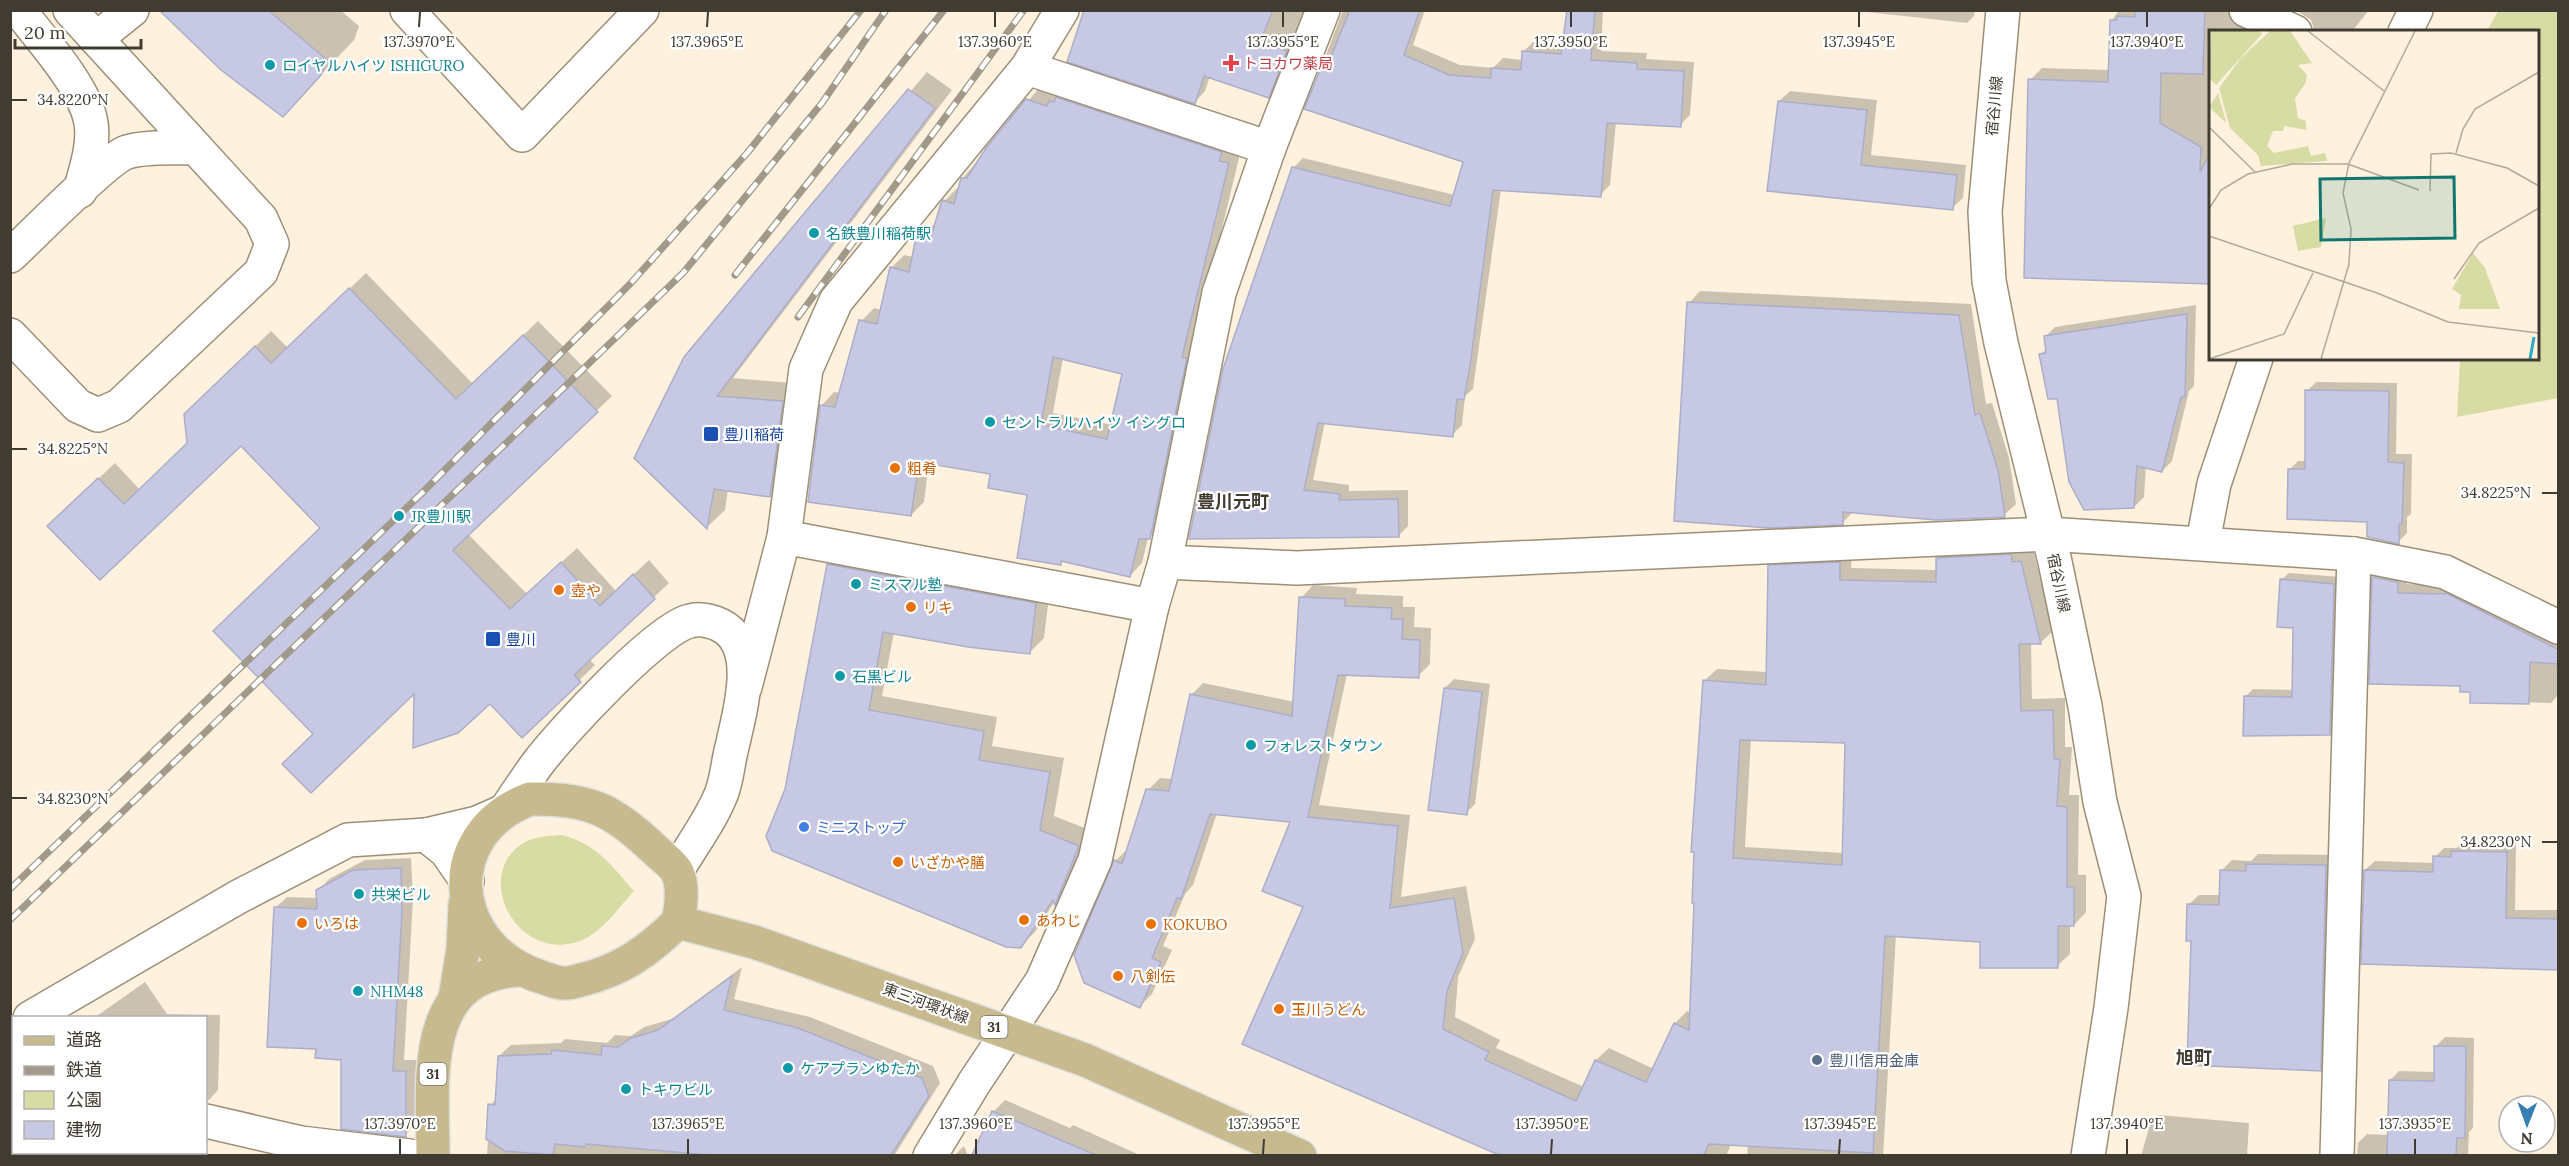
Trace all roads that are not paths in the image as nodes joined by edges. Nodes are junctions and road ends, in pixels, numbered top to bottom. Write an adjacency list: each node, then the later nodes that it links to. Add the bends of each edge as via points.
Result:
1 (19, 10): 17 (street, via 73,81 91,119 89,156)
2 (70, 10): 13 (street)
3 (132, 10): 13 (street)
4 (407, 10): 5 (street, via 522,135)
5 (642, 10)
6 (1062, 10): 14 (street)
7 (1323, 10): 16 (street)
8 (2003, 10): 21 (street, 宿谷川線, via 1985,212 1989,281)
9 (2246, 10): 11 (street)
10 (2416, 10): 12 (street)
11 (2291, 30)
12 (2406, 30)
13 (96, 39): 15 (street)
14 (1027, 68): 16 (street); 22 (street, via 836,301 806,369)
15 (196, 148): 17 (street, via 126,152); 19 (street, via 261,219 272,244 261,272 118,406 98,415 78,406)
16 (1269, 148): 25 (street, via 1219,293)
17 (80, 191): 18 (street)
18 (10, 256)
19 (10, 335)
20 (2255, 360): 23 (street, via 2214,484)
21 (2048, 534): 23 (street); 25 (street, via 1297,568); 45 (street, 宿谷川線, via 2085,706 2100,802 2124,896)
22 (784, 537): 26 (street); 27 (street)
23 (2204, 542): 24 (street)
24 (2354, 554): 28 (street, via 2445,572); 46 (street)
25 (1165, 562): 26 (street)
26 (1152, 606): 39 (street, via 1095,860 1042,981)
27 (764, 611): 29 (street, via 744,626); 30 (street)
28 (2559, 627)
29 (728, 629): 30 (street, via 743,660); 31 (street, via 710,620 689,621 670,629 566,731)
30 (745, 687): 33 (street, via 722,792)
31 (505, 810): 32 (street, via 477,823); 33 (main road, 31, via 530,799 590,804 619,820); 34 (main road, 31, via 472,849)
32 (426, 835): 34 (street, via 446,851); 38 (street, via 348,840 238,897)
33 (677, 871): 35 (main road, via 681,891)
34 (467, 888): 36 (main road, 31, via 471,919 485,940); 37 (main road, 31)
35 (678, 922): 36 (main road, 31, via 658,941 611,973 564,984); 39 (main road, 東三河環状線 / 31, via 754,942)
36 (519, 970): 37 (main road, 31, via 495,971 474,981)
37 (455, 998): 42 (main road, 31, via 438,1029)
38 (32, 1016)
39 (1008, 1032): 43 (street); 44 (main road, 東三河環状線 / 31, via 1085,1060)
40 (207, 1121): 41 (street, via 301,1143)
41 (410, 1155)
42 (432, 1155)
43 (930, 1155)
44 (1300, 1155)
45 (2088, 1155)
46 (2337, 1155)

